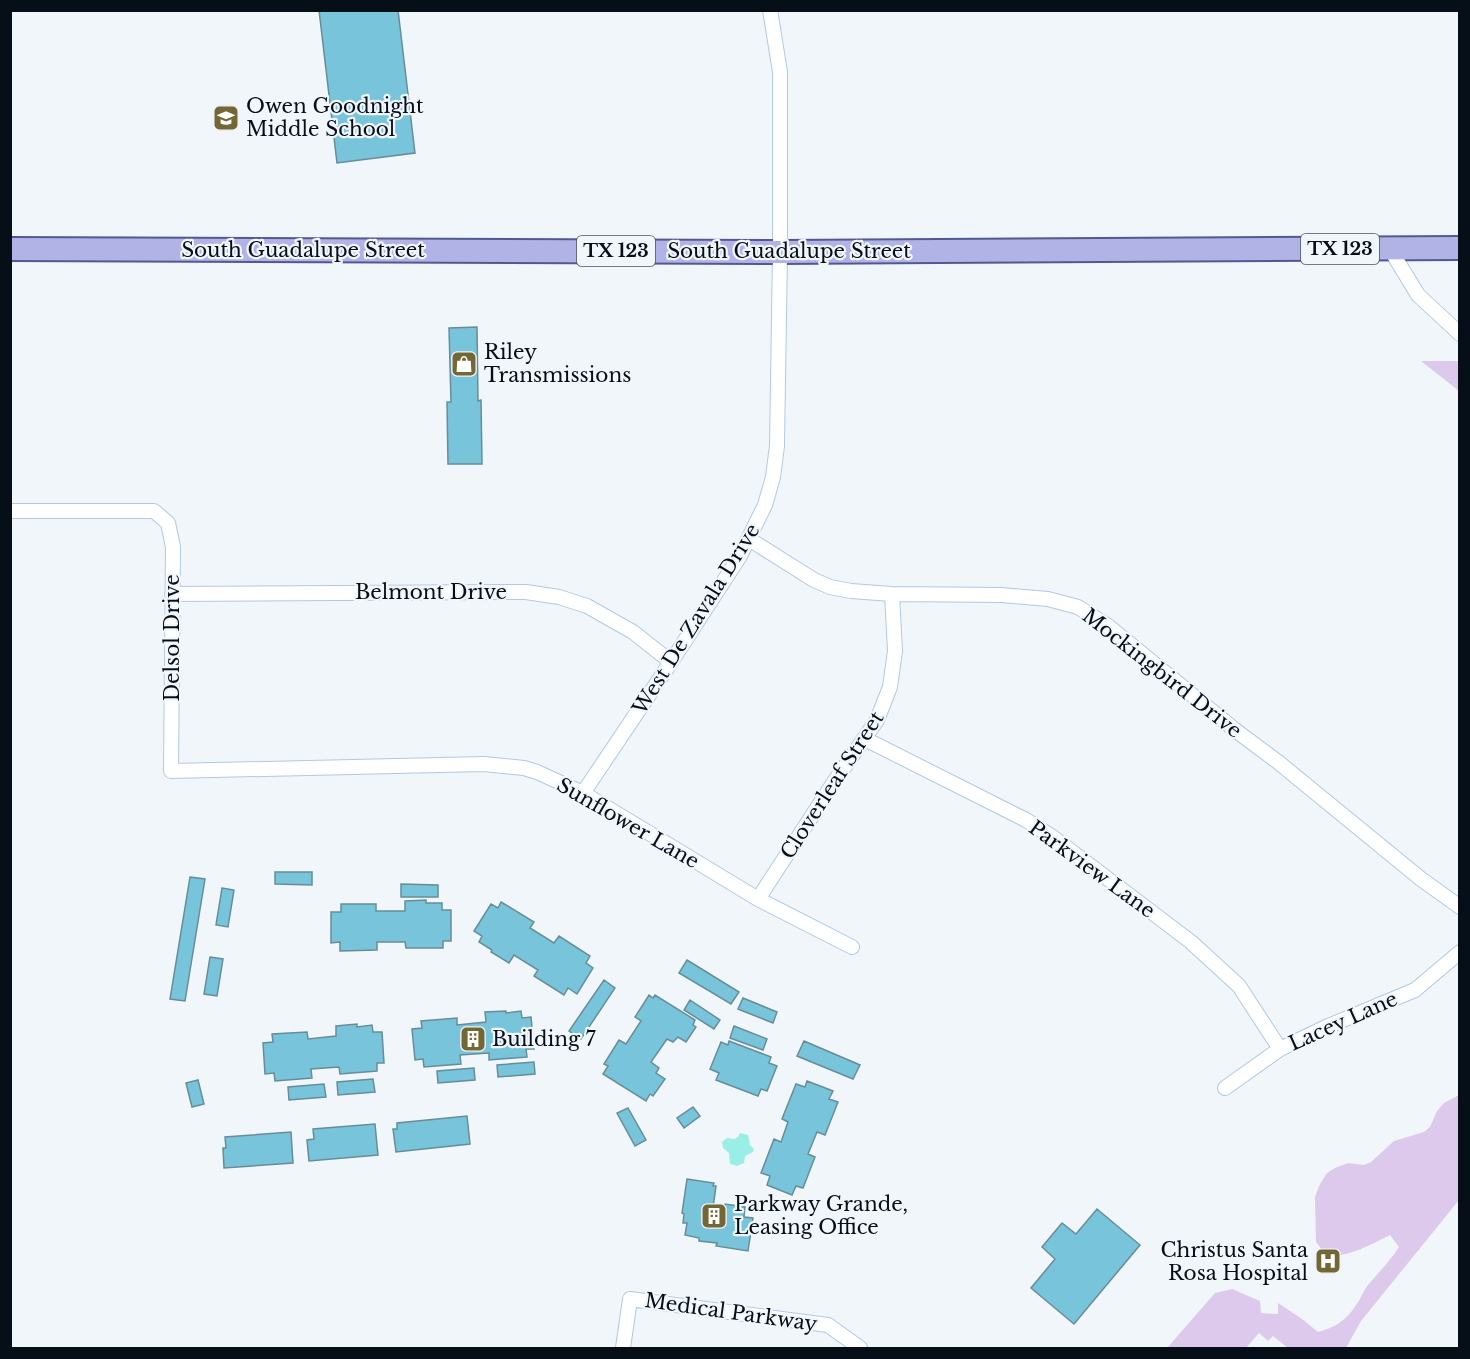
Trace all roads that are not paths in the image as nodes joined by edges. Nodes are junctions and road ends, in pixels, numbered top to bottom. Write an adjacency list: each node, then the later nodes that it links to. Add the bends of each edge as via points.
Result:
1 (770, 10): 5 (street, West De Zavala Drive, via 780,72)
2 (1460, 248): 4 (main road, South Guadalupe Street / TX 123)
3 (10, 249): 5 (main road, South Guadalupe Street / TX 123)
4 (1390, 249): 5 (main road, South Guadalupe Street / TX 123); 6 (street, via 1418,295)
5 (780, 252): 8 (street, West De Zavala Drive, via 777,446 765,505)
6 (1460, 334)
7 (10, 511): 9 (street, Delsol Drive, via 154,511 168,523 173,547)
8 (749, 539): 10 (street, Mockingbird Drive, via 830,587); 11 (street, West De Zavala Drive)
9 (172, 594): 11 (street, Belmont Drive, via 526,592 587,606 633,632); 13 (street, Delsol Drive)
10 (891, 594): 12 (street, Cloverleaf Street, via 895,651 890,687); 16 (street, Mockingbird Drive, via 1048,599 1078,607 1108,626)
11 (671, 662): 14 (street, West De Zavala Drive)
12 (865, 738): 15 (street, Cloverleaf Street); 19 (street, Parkview Lane, via 1026,820 1063,845 1191,942 1239,986)
13 (171, 771): 14 (street, Sunflower Lane, via 484,764 524,768)
14 (583, 793): 15 (street, Sunflower Lane)
15 (758, 898): 17 (street, Sunflower Lane)
16 (1460, 907)
17 (852, 947)
18 (1460, 952): 19 (street, Lacey Lane, via 1415,990)
19 (1280, 1048): 20 (street, Lacey Lane)
20 (1225, 1088)
21 (623, 1348): 22 (street, Medical Parkway, via 630,1299 828,1325)
22 (860, 1348)

